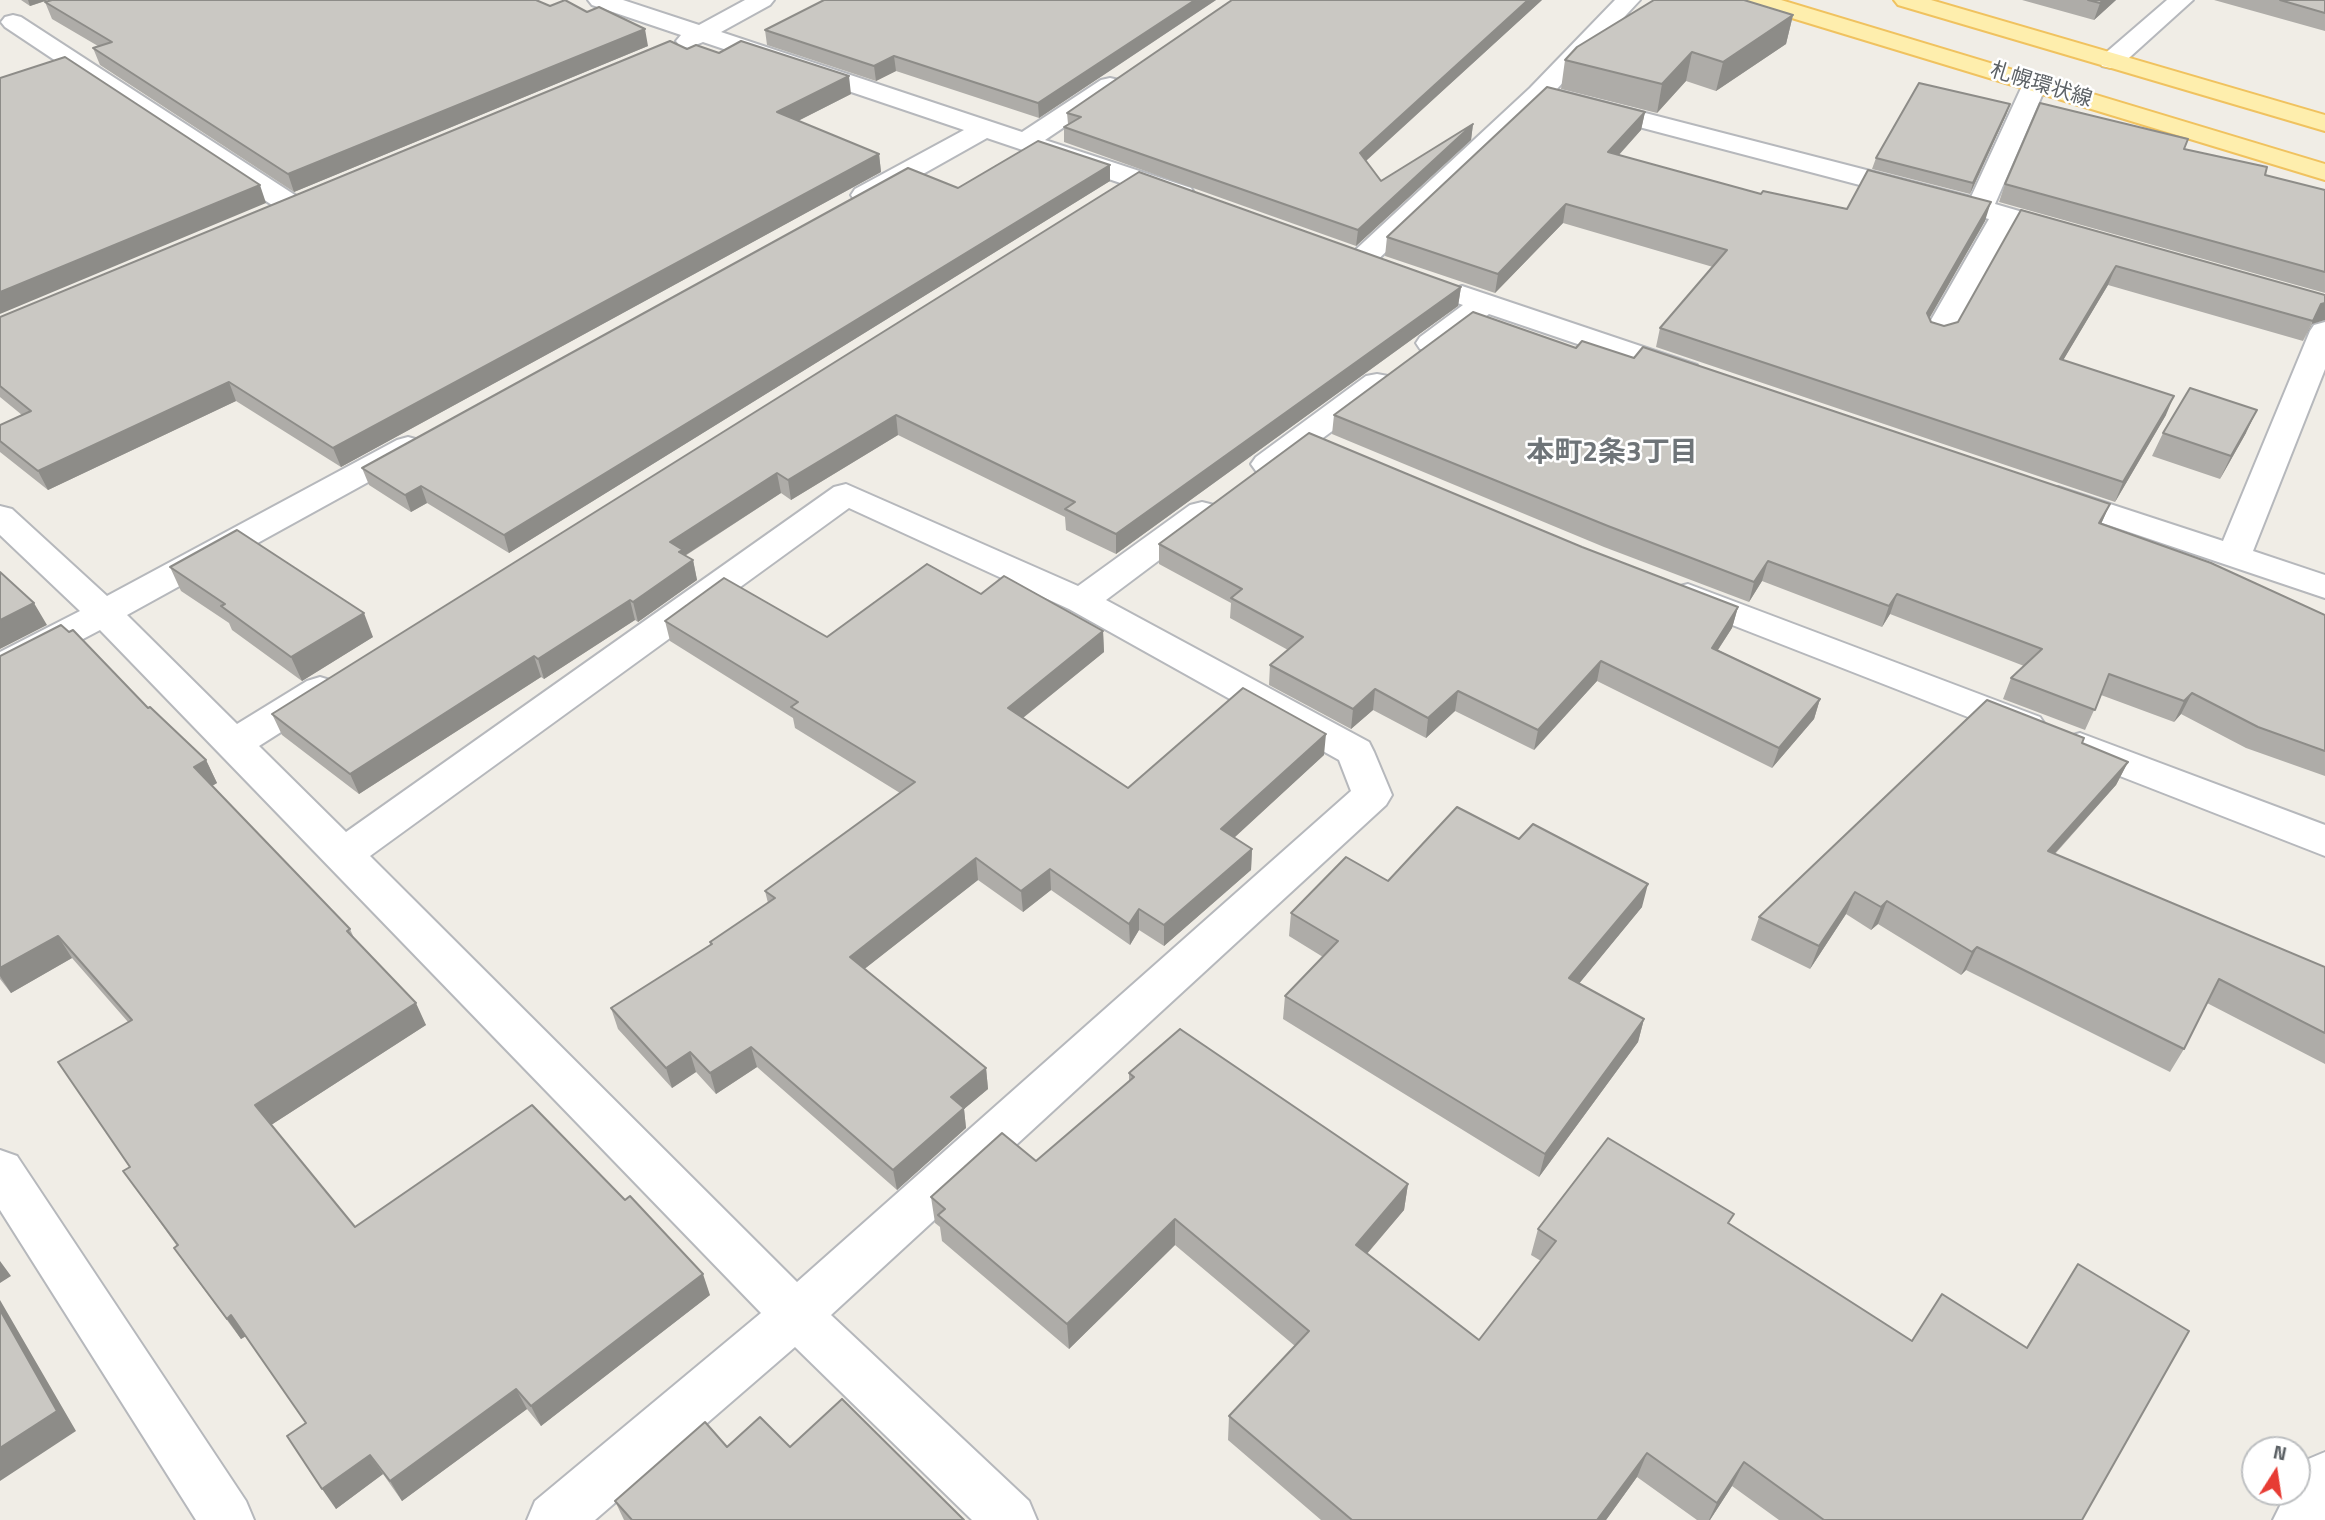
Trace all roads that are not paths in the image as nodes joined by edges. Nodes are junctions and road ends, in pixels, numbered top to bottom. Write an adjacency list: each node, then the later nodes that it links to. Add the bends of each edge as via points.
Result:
1 (600, 0): 9 (street)
2 (762, 0): 9 (street)
3 (1628, 0): 14 (street)
4 (1757, 0): 13 (main road, 札幌環状線)
5 (1906, 0): 11 (main road, 札幌環状線)
6 (2181, 0): 11 (street)
7 (39, 13): 8 (street)
8 (6, 24): 22 (street)
9 (703, 34): 10 (street); 16 (street)
10 (665, 50)
11 (2110, 61): 15 (main road, 札幌環状線)
12 (1132, 70): 17 (street)
13 (2035, 84): 18 (main road, 札幌環状線); 25 (street)
14 (1539, 93): 25 (street); 28 (street)
15 (2325, 123)
16 (986, 128): 17 (street); 24 (street)
17 (1027, 141): 19 (street)
18 (2325, 172)
19 (1137, 178): 21 (street); 23 (street)
20 (316, 195): 22 (street)
21 (1101, 200)
22 (291, 205): 26 (street)
23 (1212, 205)
24 (839, 209)
25 (1992, 213): 27 (street); 32 (street)
26 (265, 216)
27 (2085, 239)
28 (1361, 260)
29 (1436, 286): 30 (street)
30 (1485, 303): 33 (street); 35 (street)
31 (2325, 331): 39 (street)
32 (1938, 334)
33 (1709, 379)
34 (437, 431): 43 (street)
35 (1304, 437): 36 (street); 42 (street)
36 (1342, 452)
37 (2037, 489): 39 (street)
38 (0, 516): 43 (street)
39 (2234, 556): 41 (street)
40 (1655, 582): 47 (street)
41 (2325, 587)
42 (1081, 601): 48 (street, via 846,494); 50 (street, via 1355,752 1373,795)
43 (104, 613): 44 (street); 46 (street)
44 (0, 667)
45 (344, 675): 46 (street)
46 (234, 744): 48 (street)
47 (2325, 841)
48 (343, 855): 50 (street)
49 (0, 1170): 52 (street)
50 (796, 1315): 53 (street); 54 (street)
51 (2325, 1478): 55 (street)
52 (227, 1520)
53 (554, 1520)
54 (1010, 1520)
55 (2300, 1520)

